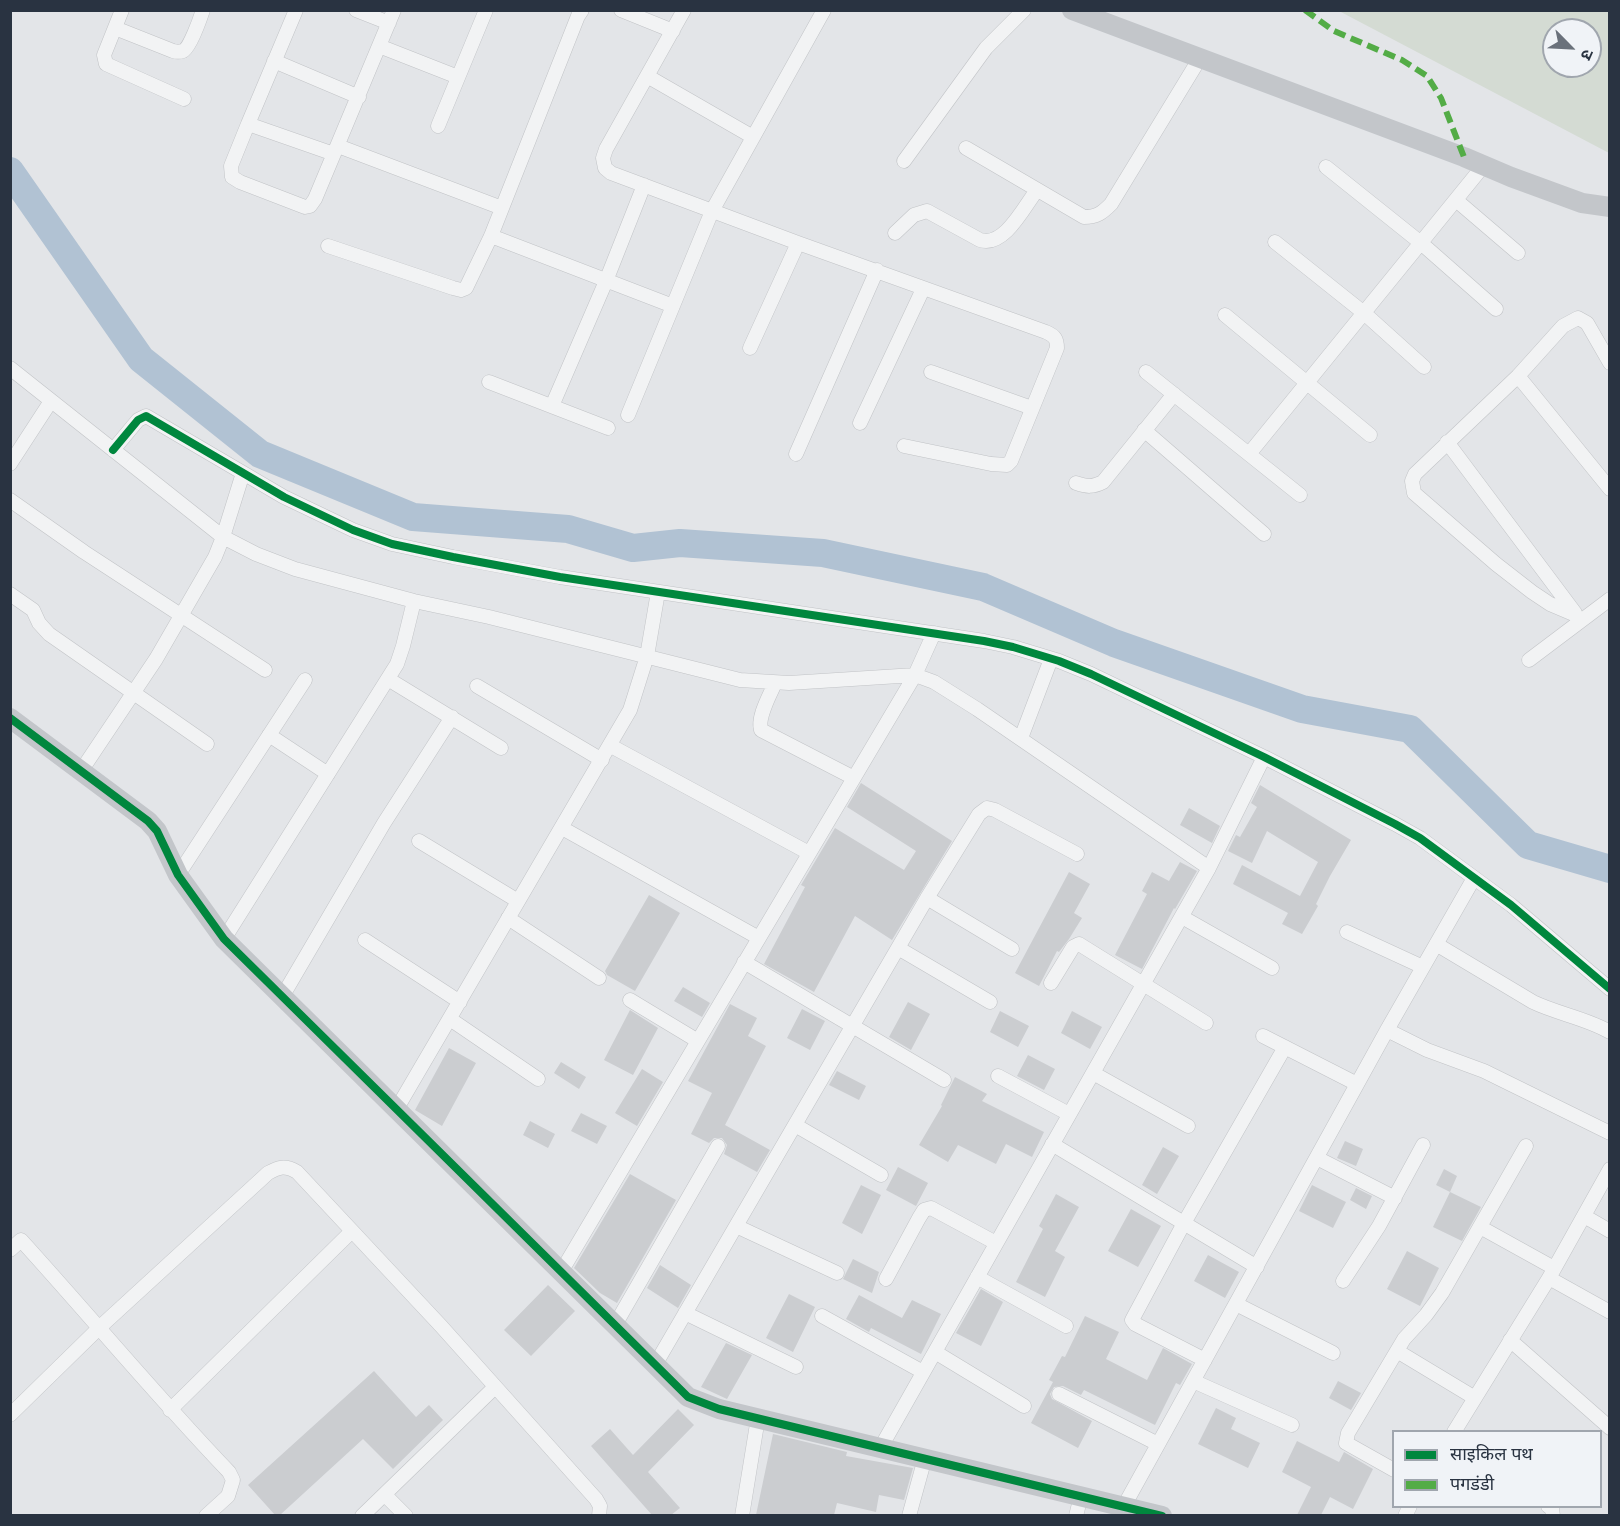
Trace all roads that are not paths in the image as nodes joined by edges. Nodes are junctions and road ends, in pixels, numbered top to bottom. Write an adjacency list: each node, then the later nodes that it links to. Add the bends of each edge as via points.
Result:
1 (122, 10): 13 (street)
2 (203, 10): 13 (street, via 186,50 181,52)
3 (296, 10): 17 (street)
4 (356, 10): 12 (street)
5 (486, 10): 19 (street)
6 (582, 10): 34 (street)
7 (621, 10): 14 (street)
8 (684, 10): 14 (street)
9 (824, 10): 24 (street)
10 (1024, 10): 27 (street, via 986,48)
11 (1072, 10): 16 (street)
12 (392, 17): 15 (street)
13 (115, 28): 21 (street, via 104,55 106,64)
14 (673, 31): 18 (street)
15 (380, 46): 19 (street); 20 (street)
16 (1200, 58): 28 (street); 31 (street, via 1102,214 1084,217)
17 (273, 61): 20 (street); 22 (street)
18 (647, 76): 24 (street); 30 (street, via 603,158 611,173)
19 (458, 77): 23 (street)
20 (358, 96): 26 (street)
21 (184, 99)
22 (248, 124): 26 (street); 26 (street, via 231,166 232,177 305,207 313,203)
23 (438, 126)
24 (753, 137): 35 (street)
25 (966, 148): 31 (street)
26 (336, 150): 34 (street)
27 (904, 161)
28 (1484, 165): 32 (street); 33 (street, via 1581,203)
29 (1326, 167): 40 (street)
30 (644, 185): 35 (street); 44 (street)
31 (1037, 190): 36 (street, via 1007,231 987,243 927,211 914,215)
32 (1456, 200): 40 (street); 42 (street)
33 (1610, 207)
34 (502, 208): 37 (street)
35 (712, 211): 39 (street); 46 (street)
36 (896, 233)
37 (491, 236): 41 (street, via 470,282 461,290); 44 (street)
38 (1275, 242): 48 (street)
39 (798, 243): 43 (street); 50 (street)
40 (1421, 243): 47 (street); 48 (street)
41 (328, 246)
42 (1518, 253)
43 (877, 270): 45 (street); 71 (street)
44 (606, 281): 46 (street); 61 (street)
45 (923, 289): 62 (street, via 1054,335 1057,348); 64 (street)
46 (673, 306): 63 (street)
47 (1496, 309)
48 (1364, 313): 52 (street); 58 (street)
49 (1225, 315): 58 (street)
50 (750, 348)
51 (1610, 363): 56 (street, via 1587,323 1578,318 1563,326)
52 (1424, 367)
53 (10, 368): 60 (street)
54 (931, 372): 62 (street)
55 (1146, 372): 59 (street)
56 (1518, 376): 68 (street); 76 (street)
57 (489, 382): 61 (street)
58 (1306, 384): 67 (street); 72 (street)
59 (1174, 394): 66 (street); 72 (street)
60 (51, 401): 70 (street); 73 (street)
61 (552, 406): 65 (street)
62 (1032, 408): 69 (street, via 1007,465)
63 (628, 415)
64 (860, 423)
65 (608, 428)
66 (1144, 430): 75 (street, via 1103,482 1095,486); 79 (street)
67 (1370, 435)
68 (1447, 442): 86 (street); 86 (street, via 1415,474 1414,493 1532,592)
69 (904, 446)
70 (113, 450): 74 (street, via 146,416); 80 (street)
71 (796, 454)
72 (1249, 454): 77 (street)
73 (12, 456)
74 (243, 473): 80 (street); 81 (street, via 314,512 392,544)
75 (1076, 483)
76 (1610, 489)
77 (1300, 495)
78 (10, 500): 85 (street)
79 (1264, 534)
80 (223, 537): 84 (street, via 295,568); 85 (street)
81 (658, 592): 87 (street); 88 (street)
82 (10, 594): 97 (street, via 33,610 49,634)
83 (1610, 598): 86 (street)
84 (414, 601): 88 (street); 93 (street, via 403,646)
85 (181, 616): 91 (street); 97 (street)
86 (1579, 617): 90 (street)
87 (934, 633): 89 (street); 92 (street)
88 (647, 656): 95 (street, via 740,680); 103 (street, via 630,710)
89 (1051, 658): 101 (street); 105 (street)
90 (1529, 660)
91 (265, 670)
92 (915, 675): 95 (street); 101 (street, via 934,682); 109 (street)
93 (388, 679): 98 (street); 108 (street)
94 (305, 680): 100 (street)
95 (775, 683): 109 (street, via 759,726 761,730)
96 (477, 686): 106 (street)
97 (134, 693): 102 (street); 107 (street)
98 (452, 717): 104 (street); 135 (street)
99 (10, 718): 107 (street)
100 (269, 735): 108 (street); 115 (street)
101 (1021, 738): 114 (street)
102 (207, 744)
103 (611, 746): 106 (street); 112 (street)
104 (501, 748)
105 (1264, 757): 114 (street); 116 (street, via 1420,838)
106 (602, 760): 110 (street)
107 (81, 771): 115 (street, via 157,831)
108 (328, 774): 123 (street)
109 (854, 778): 112 (street)
110 (562, 828): 118 (street); 122 (street)
111 (419, 841): 118 (street)
112 (809, 853): 122 (street)
113 (1077, 854): 117 (street, via 987,808 979,814)
114 (1209, 868): 119 (street)
115 (178, 875): 123 (street)
116 (1474, 878): 125 (street); 134 (street)
117 (927, 898): 126 (street); 127 (street)
118 (518, 901): 120 (street)
119 (1182, 917): 130 (street); 133 (street)
120 (508, 918): 131 (street); 137 (street)
121 (1347, 932): 129 (street)
122 (759, 938): 128 (street)
123 (224, 939): 135 (street)
124 (365, 940): 137 (street)
125 (1436, 944): 129 (street); 143 (street, via 1533,1002)
126 (898, 948): 138 (street); 141 (street)
127 (1012, 949)
128 (744, 962): 141 (street); 145 (street)
129 (1423, 967): 142 (street)
130 (1272, 968)
131 (599, 978)
132 (1051, 983): 133 (street, via 1073,947 1079,944)
133 (1143, 985): 140 (street); 147 (street)
134 (1610, 989)
135 (282, 997): 152 (street)
136 (630, 1000): 145 (street)
137 (460, 1002): 139 (street)
138 (990, 1002)
139 (450, 1019): 149 (street); 152 (street)
140 (1206, 1023)
141 (853, 1025): 150 (street); 154 (street)
142 (1387, 1030): 151 (street); 156 (street, via 1484,1071)
143 (1610, 1032)
144 (1263, 1036): 146 (street)
145 (698, 1041): 176 (street)
146 (1285, 1047): 151 (street); 166 (street)
147 (1093, 1073): 153 (street); 155 (street)
148 (998, 1076): 153 (street)
149 (538, 1078)
150 (944, 1080)
151 (1357, 1084): 161 (street)
152 (396, 1110): 176 (street)
153 (1069, 1114): 157 (street)
154 (795, 1125): 163 (street); 167 (street)
155 (1188, 1126)
156 (1610, 1133)
157 (1052, 1144): 166 (street); 173 (street)
158 (1423, 1145): 164 (street)
159 (718, 1146): 186 (street)
160 (1526, 1146): 168 (street)
161 (1317, 1158): 164 (street); 175 (street)
162 (1610, 1169): 165 (street)
163 (881, 1175)
164 (1395, 1198): 181 (street)
165 (1584, 1216): 170 (street); 177 (street)
166 (1184, 1223): 175 (street); 193 (street, via 1132,1320)
167 (736, 1226): 178 (street); 184 (street)
168 (1480, 1227): 177 (street); 190 (street, via 1435,1304)
169 (10, 1229): 172 (street)
170 (1610, 1231)
171 (352, 1232): 188 (street, via 297,1172 279,1167); 198 (street); 202 (street)
172 (21, 1240): 174 (street); 188 (street)
173 (996, 1244): 179 (street); 180 (street, via 931,1208 924,1210)
174 (10, 1250)
175 (1257, 1267): 182 (street)
176 (561, 1272): 186 (street)
177 (1552, 1273): 183 (street); 189 (street)
178 (837, 1274)
179 (977, 1277): 187 (street); 191 (street)
180 (886, 1279)
181 (1343, 1281)
182 (1236, 1304): 192 (street); 193 (street)
183 (1610, 1312)
184 (685, 1313): 194 (street); 195 (street)
185 (822, 1316): 196 (street)
186 (615, 1325): 194 (street)
187 (1066, 1326)
188 (100, 1327): 202 (street); 203 (street)
189 (1510, 1340): 200 (street); 206 (street)
190 (1397, 1351): 200 (street); 211 (street, via 1345,1439)
191 (934, 1353): 196 (street); 201 (street)
192 (1333, 1353)
193 (1205, 1360): 197 (street)
194 (655, 1365): 204 (street, via 688,1397)
195 (796, 1367)
196 (923, 1372): 209 (street)
197 (1193, 1382): 205 (street); 208 (street)
198 (495, 1387): 212 (street); 218 (street, via 596,1499)
199 (1059, 1394): 208 (street)
200 (1475, 1398): 207 (street)
201 (1024, 1406)
202 (170, 1410): 215 (street, via 233,1480 228,1496)
203 (10, 1415)
204 (758, 1418): 209 (street); 219 (street)
205 (1292, 1425)
206 (1610, 1428)
207 (1455, 1430)
208 (1158, 1444): 214 (street)
209 (881, 1448): 210 (street)
210 (925, 1458): 213 (street); 220 (street)
211 (1392, 1469)
212 (385, 1495): 216 (street); 217 (street)
213 (1081, 1496): 214 (street); 221 (street)
214 (1124, 1506): 222 (street)
215 (206, 1515)
216 (362, 1515)
217 (406, 1515)
218 (599, 1515)
219 (742, 1515)
220 (909, 1515)
221 (1076, 1515)
222 (1162, 1515)

